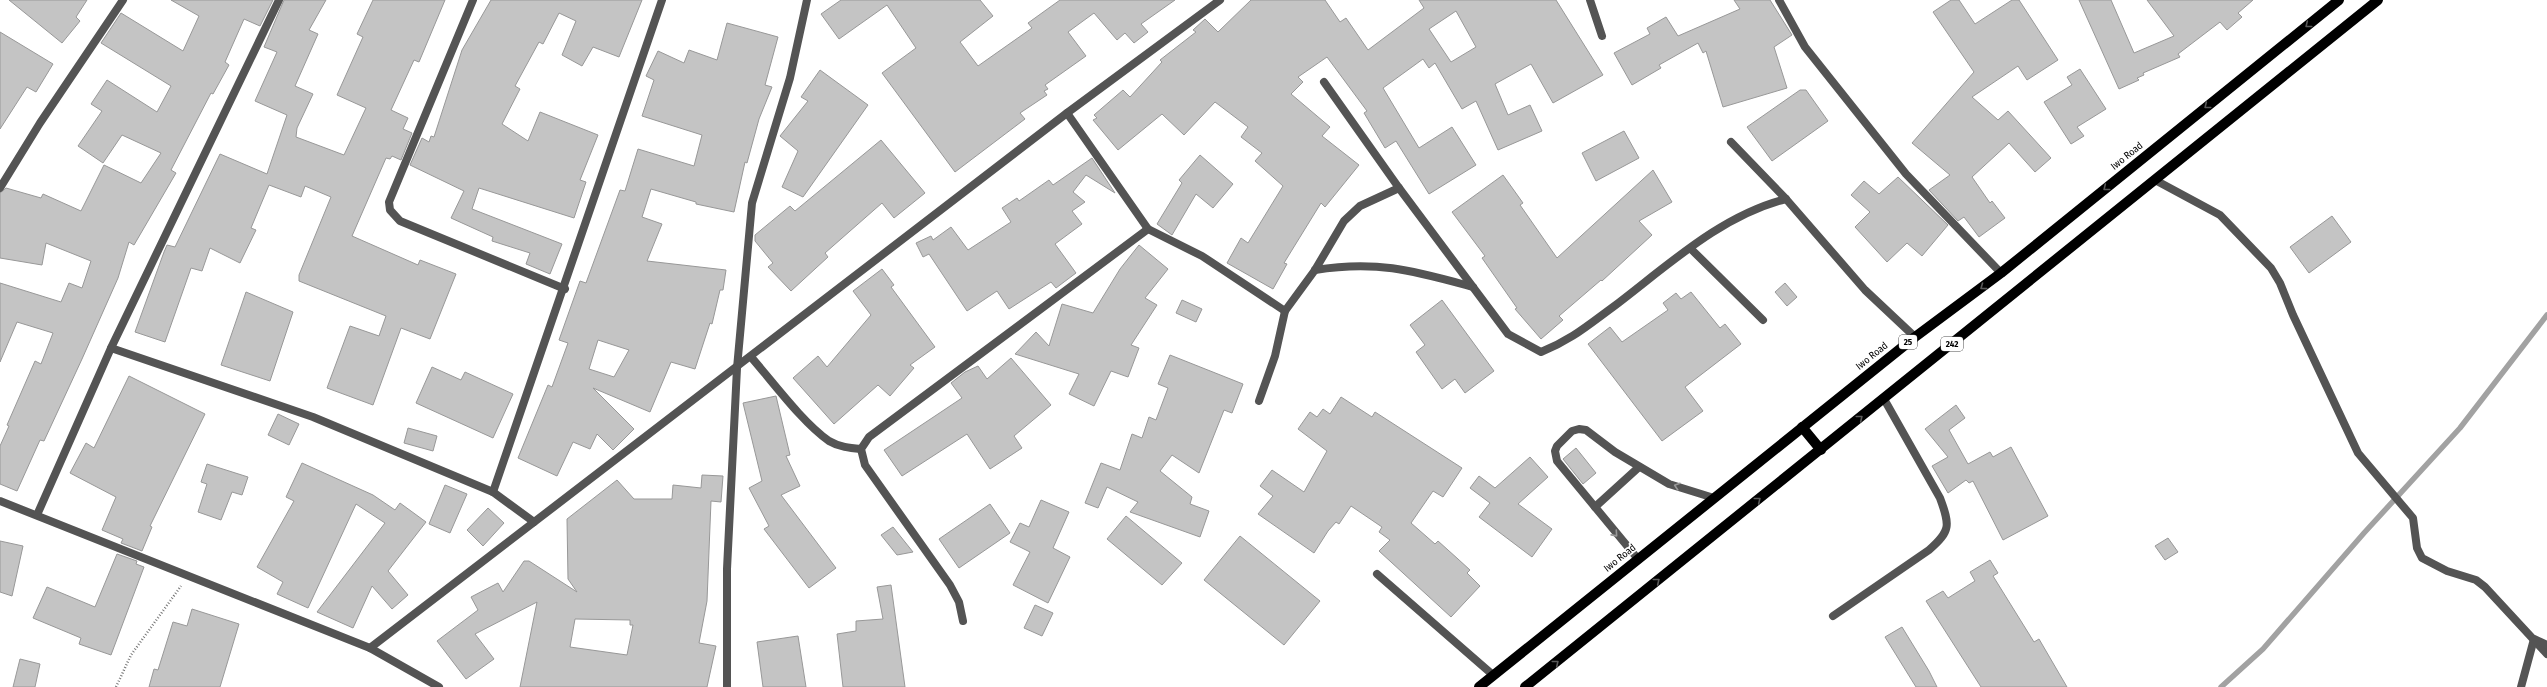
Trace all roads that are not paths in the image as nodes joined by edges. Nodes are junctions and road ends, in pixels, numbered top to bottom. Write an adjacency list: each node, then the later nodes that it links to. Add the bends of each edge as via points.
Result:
1 (123, 0): 16 (street, via 40,123)
2 (279, 0): 28 (street)
3 (473, 0): 24 (street, via 389,202 390,210 400,221)
4 (662, 0): 24 (street)
5 (806, 0): 30 (street, via 790,78 752,203)
6 (1220, 0): 13 (street)
7 (1590, 0): 11 (street)
8 (1780, 0): 22 (street, via 1805,47 1906,174)
9 (2339, 0): 22 (main road, Iwo Road / 25, one-way to 22)
10 (2378, 0): 15 (main road, 242)
11 (1602, 36)
12 (1324, 82): 17 (street)
13 (1067, 113): 19 (street); 29 (street)
14 (1731, 142): 18 (street)
15 (2155, 180): 31 (main road, 242); 47 (street, via 2220,215 2271,268 2358,453 2413,518 2417,548 2422,558 2476,580 2486,587)
16 (0, 188)
17 (1399, 188): 21 (street, via 1360,206 1344,221); 23 (street)
18 (1786, 199): 20 (street, via 1763,205 1744,214); 27 (street, via 1865,290)
19 (1148, 229): 25 (street, via 1202,256); 34 (street, via 875,432)
20 (1691, 249): 23 (street, via 1566,342 1541,352 1508,334); 26 (street)
21 (1315, 270): 23 (street, via 1361,265 1401,268); 25 (street)
22 (2001, 273): 27 (main road, Iwo Road / 25, one-way to 27)
23 (1473, 287)
24 (565, 289): 37 (street)
25 (1285, 311): 32 (street, via 1275,356)
26 (1763, 320)
27 (1915, 337): 33 (main road, Iwo Road / 25)
28 (111, 348): 37 (street, via 313,417); 41 (street)
29 (751, 357): 30 (street); 34 (street, via 813,427 842,447)
30 (737, 368): 42 (street); 53 (street, via 727,569)
31 (1884, 399): 35 (main road, 242, one-way to 31); 45 (street, via 1940,498 1948,530 1943,539 1929,550)
32 (1259, 401)
33 (1802, 427): 35 (main road); 38 (main road, Iwo Road / 25)
34 (861, 449): 46 (street, via 865,465 950,585 959,602)
35 (1821, 450): 55 (main road, 242, one-way to 35)
36 (1639, 467): 38 (street, one-way to 36, via 1669,484); 40 (street); 40 (street, via 1586,430 1572,431 1557,446 1557,461)
37 (493, 492): 42 (street)
38 (1714, 498): 43 (main road, Iwo Road / 25)
39 (0, 501): 41 (street)
40 (1595, 507): 43 (street, one-way to 43)
41 (37, 515): 49 (street)
42 (534, 522): 49 (street)
43 (1638, 559): 51 (main road, Iwo Road / 25)
44 (1377, 574): 51 (street)
45 (1833, 616)
46 (963, 621)
47 (2534, 639): 48 (street); 50 (street); 56 (street)
48 (2547, 645)
49 (370, 648): 52 (street)
50 (2547, 654)
51 (1493, 675): 54 (main road, Iwo Road / 25)
52 (439, 687)
53 (727, 687)
54 (1479, 687)
55 (1525, 687)
56 (2521, 687)

